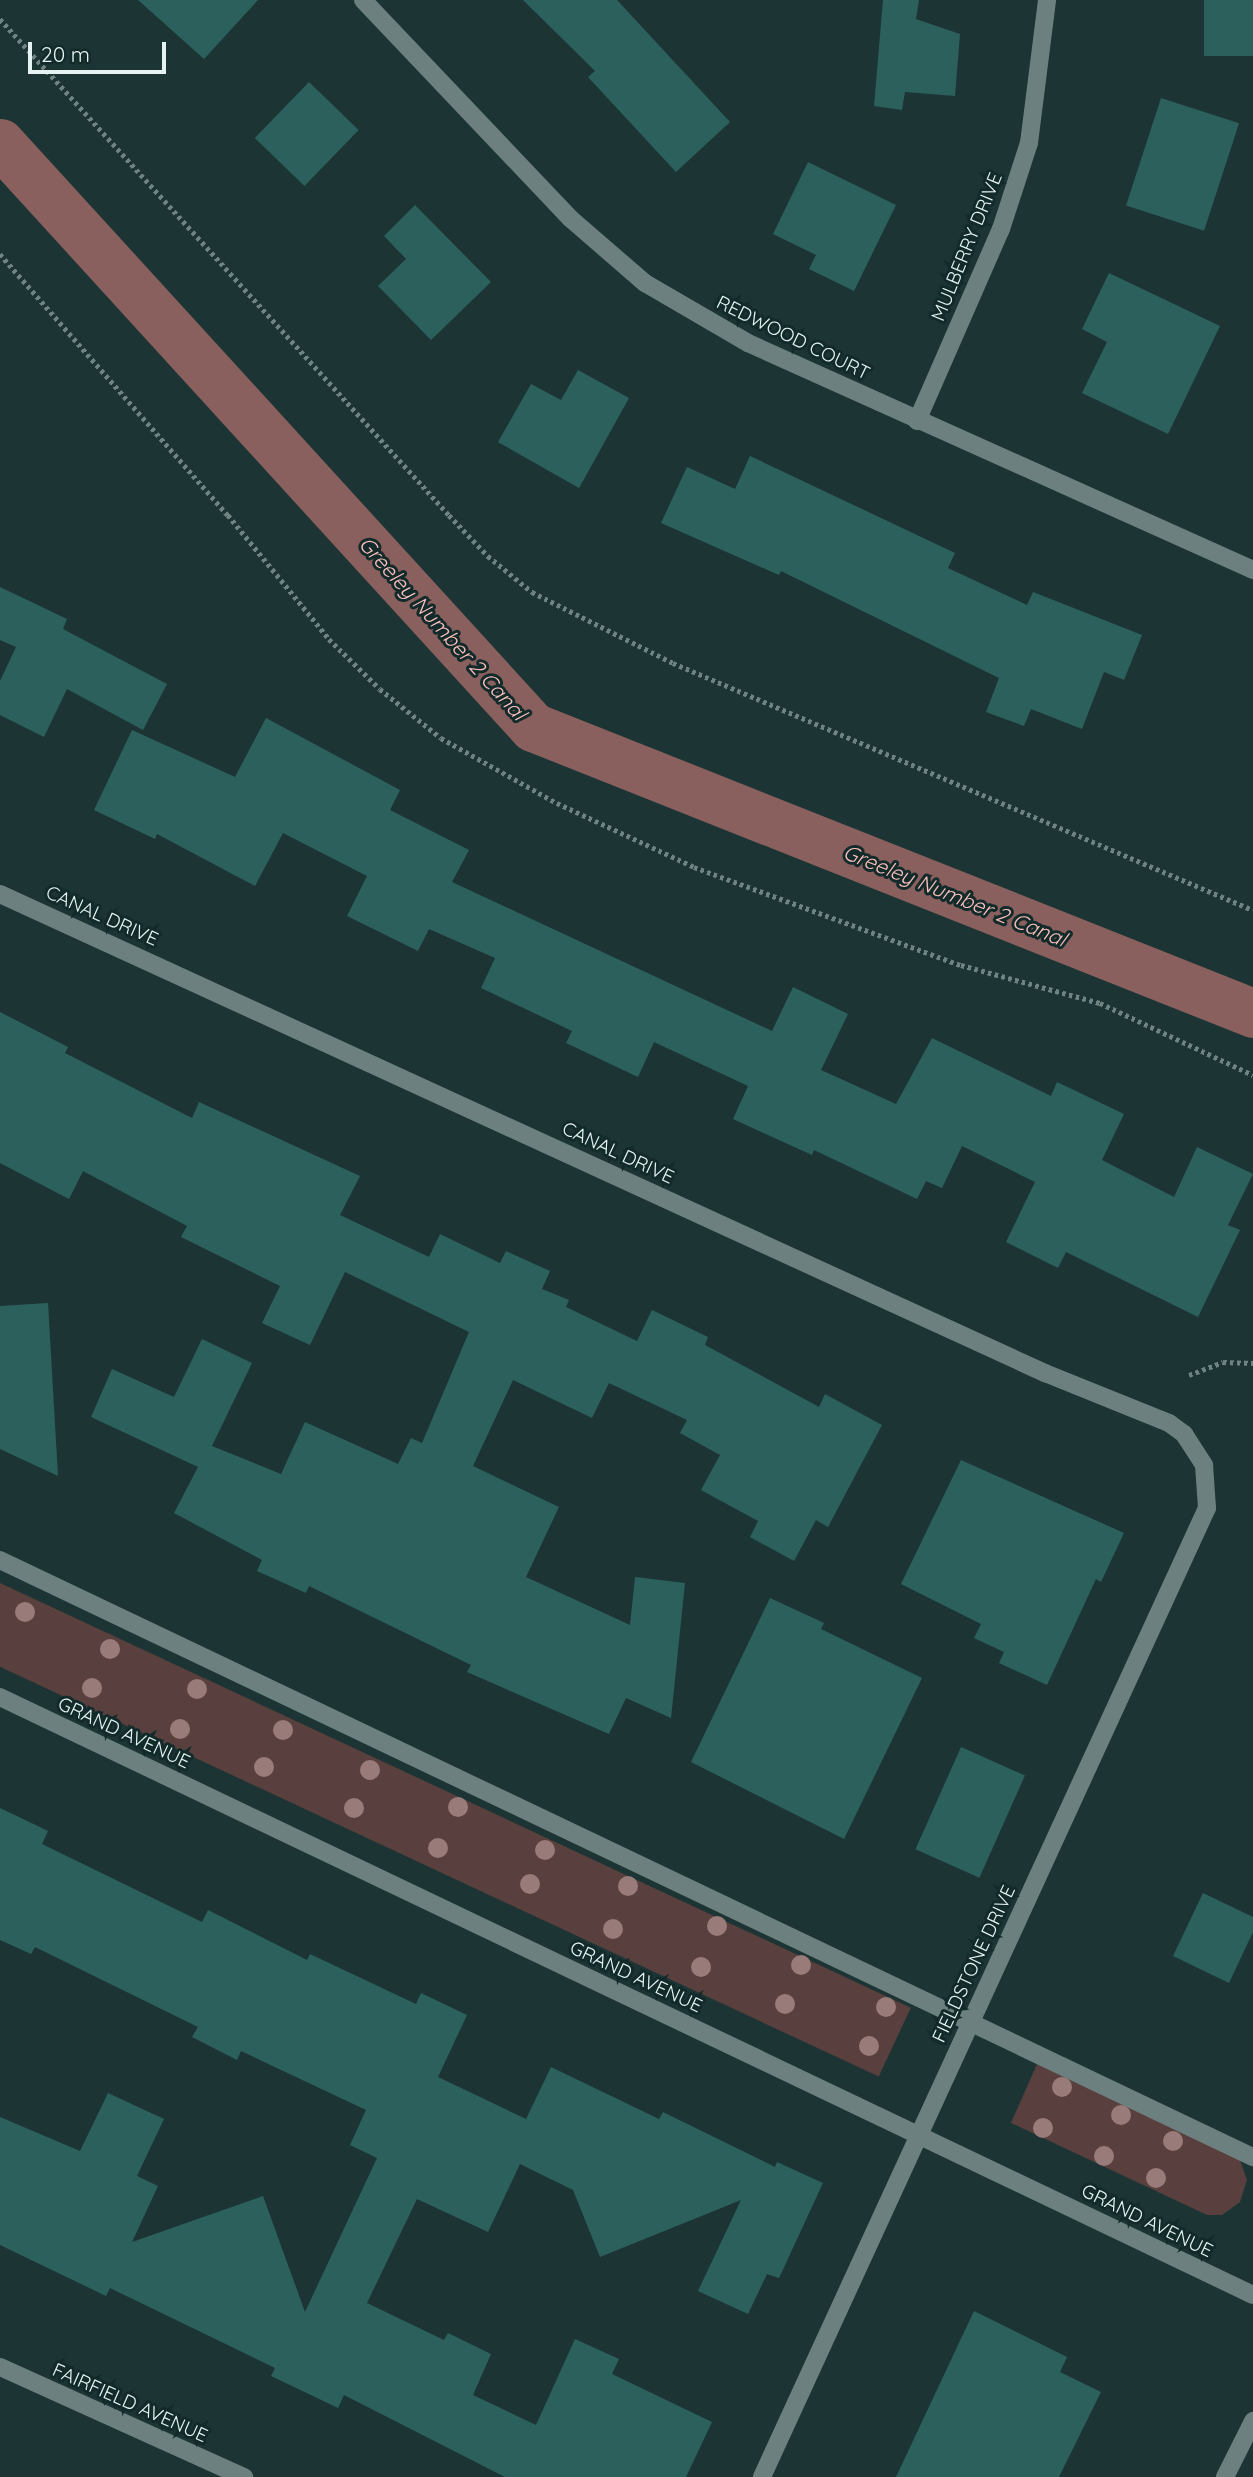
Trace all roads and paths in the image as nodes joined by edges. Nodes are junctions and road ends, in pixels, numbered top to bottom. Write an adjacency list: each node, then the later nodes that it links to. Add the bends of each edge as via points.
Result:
1 (363, 0): 5 (street, REDWOOD COURT, via 571,219 645,283 748,343)
2 (1047, 0): 5 (street, MULBERRY DRIVE, via 1029,143 1001,229)
3 (0, 19): 8 (path, via 449,515 488,556 532,592 673,663)
4 (0, 254): 9 (path, via 228,515 329,639 380,689 441,738 557,803 694,867 961,965 1100,1003)
5 (917, 421): 6 (street, REDWOOD COURT)
6 (1253, 570)
7 (0, 894): 12 (street, CANAL DRIVE, via 1045,1373 1169,1423 1184,1434)
8 (1253, 910)
9 (1253, 1075)
10 (1253, 1363): 11 (path, via 1223,1362)
11 (1189, 1375)
12 (1203, 1465): 15 (street, FIELDSTONE DRIVE, via 1207,1508)
13 (0, 1560): 15 (street)
14 (0, 1697): 16 (street, GRAND AVENUE)
15 (970, 2022): 16 (street, FIELDSTONE DRIVE); 17 (street)
16 (919, 2136): 18 (street, GRAND AVENUE); 22 (street, FIELDSTONE DRIVE)
17 (1253, 2157)
18 (1253, 2295)
19 (0, 2367): 21 (street, FAIRFIELD AVENUE)
20 (1253, 2421): 23 (street)
21 (244, 2477)
22 (762, 2477)
23 (1225, 2477)

